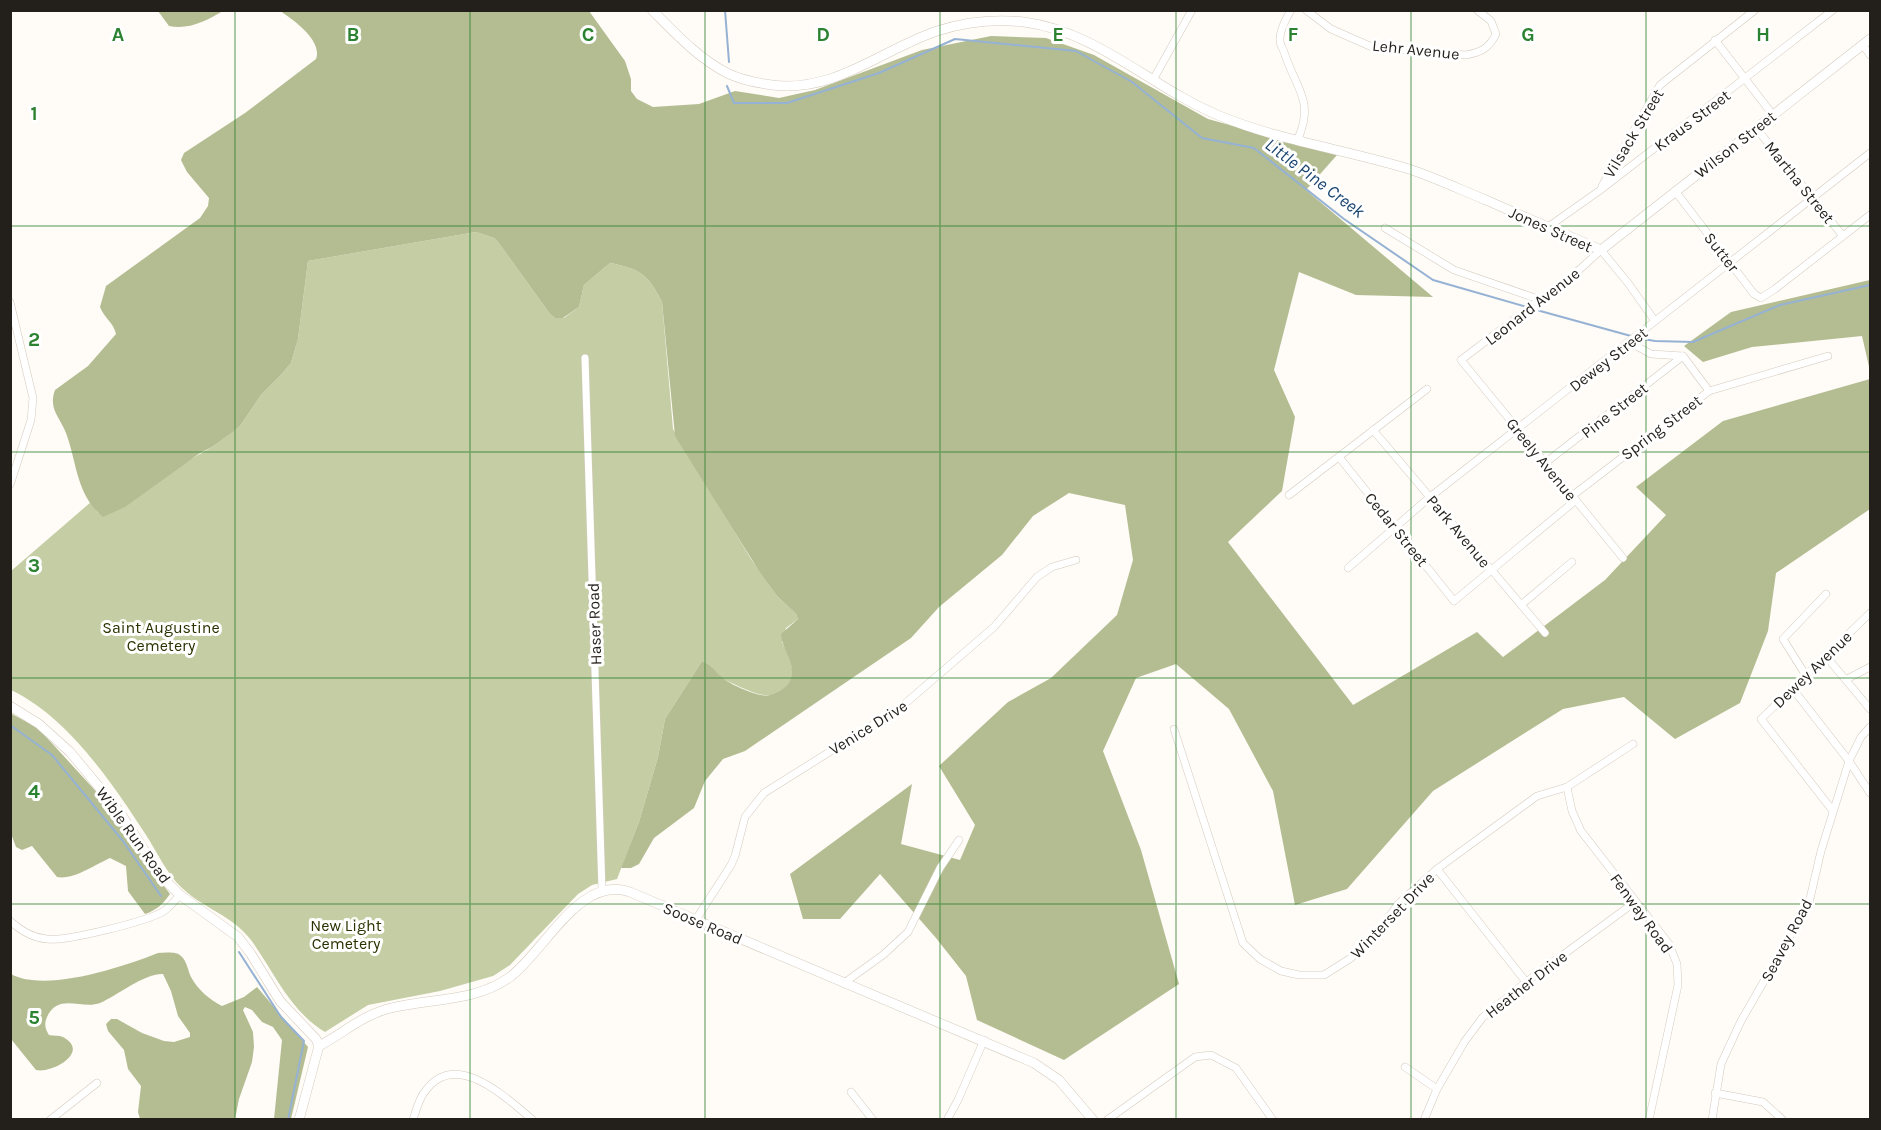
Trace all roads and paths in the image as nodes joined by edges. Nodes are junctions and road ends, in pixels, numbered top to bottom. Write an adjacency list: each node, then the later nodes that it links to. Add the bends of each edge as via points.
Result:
1 (652, 10): 11 (street, Jones Street, via 714,65 729,74 764,84 817,84 936,32 1004,21 1044,26 1082,38)
2 (1192, 10): 11 (street)
3 (1291, 10): 15 (street, via 1280,41 1305,106)
4 (1306, 10): 5 (street, Lehr Avenue, via 1331,29 1372,47 1466,55 1489,47 1496,34 1491,21)
5 (1478, 10)
6 (1755, 10): 8 (street, Vilsack Street)
7 (1833, 10): 12 (street, Kraus Street)
8 (1716, 40): 12 (street); 17 (street, Vilsack Street, via 1660,84)
9 (1867, 42): 10 (street); 13 (street, Wilson Street)
10 (1870, 55)
11 (1154, 80): 15 (street, Jones Street, via 1221,116)
12 (1744, 80): 13 (street); 17 (street, Kraus Street)
13 (1773, 115): 14 (street, Wilson Street)
14 (1756, 128): 18 (street, Wilson Street); 19 (street, Martha Street)
15 (1297, 141): 21 (street, Jones Street, via 1411,170)
16 (1870, 153): 19 (street, Dewey Street)
17 (1599, 191): 21 (street, Kraus Street)
18 (1676, 191): 24 (street, Wilson Street); 25 (street, Sutter)
19 (1813, 198): 23 (street, Martha Street); 25 (street, Dewey Street)
20 (1870, 215): 23 (street)
21 (1548, 227): 24 (street, Jones Street)
22 (1385, 228): 26 (street, via 1454,270)
23 (1843, 236): 25 (street, Sutter, via 1761,298)
24 (1601, 250): 26 (street, Leonard Avenue); 28 (street, Jones Street)
25 (1730, 264): 28 (street, Dewey Street)
26 (1541, 300): 33 (street, Leonard Avenue)
27 (10, 302): 40 (street, via 33,398 31,420)
28 (1655, 321): 29 (street, Dewey Street)
29 (1629, 342): 30 (street, via 1651,354); 36 (street, Dewey Street)
30 (1683, 356): 35 (street); 39 (street, Pine Street)
31 (1828, 356): 35 (street, Spring Street)
32 (585, 358): 71 (street, Haser Road)
33 (1461, 360): 36 (street, Greely Avenue)
34 (1427, 389): 37 (street)
35 (1709, 391): 43 (street, Spring Street)
36 (1518, 429): 39 (street, Greely Avenue); 42 (street, Dewey Street)
37 (1373, 430): 38 (street); 42 (street, Park Avenue)
38 (1339, 457): 41 (street); 44 (street, Cedar Street)
39 (1545, 463): 43 (street, Greely Avenue)
40 (10, 485)
41 (1289, 495)
42 (1430, 497): 44 (street, Dewey Street); 49 (street, Park Avenue)
43 (1574, 498): 45 (street, Greely Avenue); 49 (street, Spring Street)
44 (1395, 527): 48 (street, Dewey Street); 51 (street, Cedar Street)
45 (1623, 558)
46 (1076, 560): 75 (street, Venice Drive, via 1052,567 1037,577 994,627 916,695 774,785 757,800 745,817 731,865)
47 (1572, 562): 52 (street)
48 (1348, 568)
49 (1492, 570): 51 (street, Spring Street); 52 (street, Park Avenue)
50 (1826, 594): 57 (street, via 1783,639)
51 (1454, 601)
52 (1521, 605): 54 (street, Park Avenue)
53 (1870, 613): 55 (street, Dewey Avenue)
54 (1545, 633)
55 (1825, 655): 57 (street, Dewey Avenue); 58 (street)
56 (1870, 667): 58 (street)
57 (1805, 674): 59 (street, Dewey Avenue)
58 (1847, 679): 61 (street)
59 (1792, 688): 65 (street); 68 (street, Dewey Avenue, via 1761,719)
60 (10, 706): 72 (street, Wible Run Road, via 39,724 69,752 119,811 161,876)
61 (1870, 709)
62 (1870, 727): 65 (street, Seavey Road)
63 (1174, 729): 70 (street, Winterset Drive, via 1243,943 1281,971 1324,975 1352,958 1376,935 1398,904)
64 (1633, 744): 66 (street, Winterset Drive)
65 (1849, 760): 67 (street); 68 (street, Seavey Road)
66 (1567, 787): 70 (street, Winterset Drive, via 1537,796); 73 (street, Fenway Road, via 1581,831)
67 (1870, 793)
68 (1833, 811): 84 (street, Seavey Road, via 1809,903 1742,1021 1721,1064)
69 (959, 840): 76 (street, via 940,868 908,932)
70 (1437, 869): 77 (street)
71 (602, 890): 75 (street, Soose Road, via 622,889); 79 (street, via 580,904 502,982 476,993 377,1012)
72 (180, 895): 74 (street, via 164,911 148,918 64,939 31,935); 79 (street, Wible Run Road, via 238,938 280,1001)
73 (1635, 903): 77 (street, Heather Drive); 95 (street, Fenway Road, via 1669,944 1677,964 1678,985)
74 (10, 921)
75 (695, 921): 76 (street, Soose Road)
76 (844, 982): 78 (street, Soose Road)
77 (1526, 982): 82 (street, Heather Drive, via 1483,1017)
78 (984, 1040): 90 (street); 91 (street, Soose Road, via 1049,1072)
79 (319, 1046): 86 (street)
80 (1405, 1067): 82 (street)
81 (97, 1083): 85 (street)
82 (1437, 1089): 94 (street, Heather Drive)
83 (851, 1092): 89 (street)
84 (1715, 1093): 96 (street, Seavey Road); 97 (street, via 1763,1102)
85 (50, 1119)
86 (299, 1119)
87 (413, 1119): 88 (street, via 429,1086 440,1078 458,1074 486,1083)
88 (533, 1119)
89 (873, 1119)
90 (947, 1119)
91 (1093, 1119)
92 (1107, 1119): 93 (street, via 1195,1057 1211,1055 1236,1068)
93 (1273, 1119)
94 (1424, 1119)
95 (1649, 1119)
96 (1712, 1119)
97 (1783, 1119)

